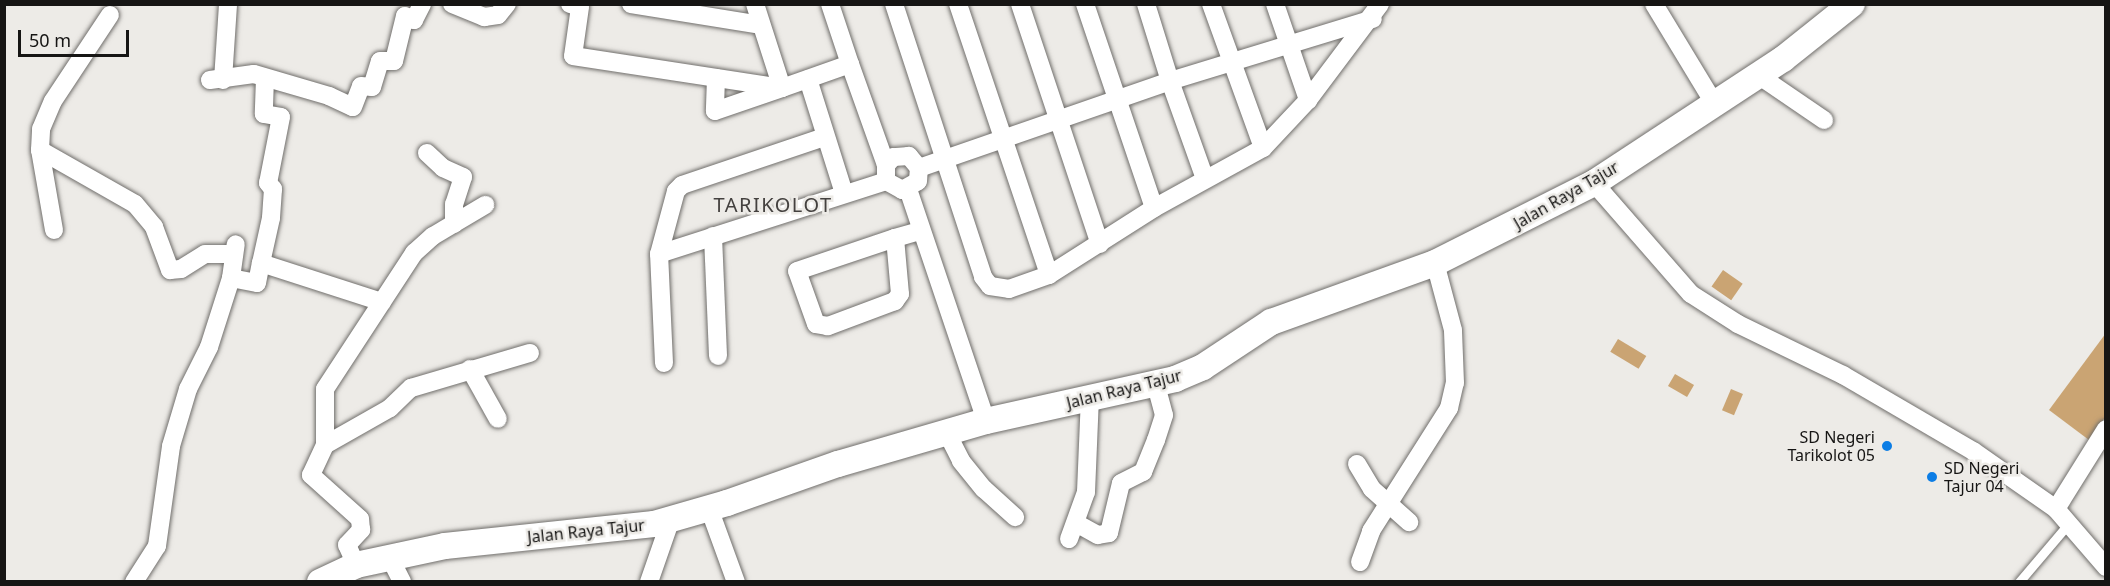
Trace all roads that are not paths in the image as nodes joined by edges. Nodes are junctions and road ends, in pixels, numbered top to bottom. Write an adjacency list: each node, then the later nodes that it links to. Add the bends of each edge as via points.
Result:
1 (228, 4): 26 (street, via 217,80 254,74)
2 (422, 4): 26 (street, via 414,20 405,16 394,62 380,61 372,87 361,86 353,107 330,96)
3 (429, 4): 4 (street, via 442,11)
4 (450, 4): 5 (street, via 484,17 498,15)
5 (507, 4)
6 (570, 4): 27 (street, via 579,7 573,56)
7 (631, 4): 21 (street)
8 (755, 4): 21 (street)
9 (830, 4): 24 (street)
10 (894, 4): 41 (street)
11 (958, 4): 37 (street)
12 (1020, 4): 34 (street)
13 (1085, 4): 31 (street)
14 (1146, 4): 29 (street)
15 (1211, 4): 23 (street)
16 (1275, 4): 22 (street)
17 (1654, 4): 33 (street)
18 (1852, 4): 25 (main road, Jalan Raya Tajur)
19 (1376, 12): 22 (street); 32 (street)
20 (110, 15): 39 (street, via 52,101 41,129)
21 (760, 25): 30 (street)
22 (1288, 43): 23 (street); 32 (street)
23 (1232, 62): 29 (street); 38 (street)
24 (850, 64): 28 (street); 43 (street)
25 (1758, 75): 33 (main road, Jalan Raya Tajur); 35 (street)
26 (265, 78): 57 (street, via 264,114 281,117 268,183 273,189 271,218)
27 (716, 78): 30 (street); 30 (street, via 715,111)
28 (808, 79): 30 (street); 36 (street)
29 (1170, 81): 31 (street); 44 (street)
30 (782, 88)
31 (1116, 98): 34 (street); 49 (street)
32 (1308, 100): 38 (street)
33 (1714, 103): 45 (main road, Jalan Raya Tajur)
34 (1058, 119): 37 (street); 55 (street)
35 (1824, 120)
36 (825, 137): 47 (street); 56 (street, via 682,185 676,191)
37 (1003, 138): 41 (street); 59 (street)
38 (1263, 148): 44 (street)
39 (40, 150): 51 (street); 60 (street, via 135,204 154,227 170,270 181,269 205,254 235,249)
40 (427, 153): 50 (street, via 443,168 463,177 454,204)
41 (945, 159): 42 (street); 59 (street, via 983,277 990,286 1009,289)
42 (919, 168): 43 (street, via 903,154 893,157); 46 (street, via 918,181)
43 (886, 173): 46 (street, via 895,189); 47 (street)
44 (1205, 179): 49 (street)
45 (1594, 183): 58 (main road, Jalan Raya Tajur); 76 (street, via 1690,294 1738,324 1843,375 1932,425)
46 (908, 189): 52 (street)
47 (844, 193): 53 (street)
48 (485, 205): 50 (street)
49 (1154, 208): 55 (street)
50 (454, 224): 61 (street, via 414,253)
51 (54, 230)
52 (920, 231): 54 (street); 69 (street)
53 (713, 236): 56 (street); 63 (street)
54 (895, 238): 54 (street, via 900,294 895,302 828,326 816,324 797,271)
55 (1100, 244): 59 (street)
56 (659, 254): 64 (street)
57 (261, 263): 60 (street, via 257,283); 61 (street)
58 (1435, 263): 66 (main road, Jalan Raya Tajur, via 1271,322 1203,367); 74 (street, via 1453,330 1455,383 1439,430)
59 (1049, 275)
60 (231, 278): 85 (street, via 209,346 175,428 157,546)
61 (382, 302): 72 (street, via 325,389)
62 (530, 353): 65 (street)
63 (718, 356)
64 (663, 363)
65 (470, 369): 68 (street); 72 (street, via 411,388 390,408)
66 (1156, 385): 67 (main road, Jalan Raya Tajur); 67 (street, via 1164,415 1156,440 1143,472 1121,483 1109,533 1098,535 1073,531 1086,492)
67 (1090, 398): 69 (main road, Jalan Raya Tajur)
68 (498, 419)
69 (986, 421): 71 (main road, Jalan Raya Tajur)
70 (2106, 429): 76 (street)
71 (947, 433): 75 (main road, Jalan Raya Tajur, via 838,464); 77 (street, via 961,461)
72 (325, 446): 83 (street, via 311,471 312,478 360,519 361,530 347,545)
73 (1357, 464): 74 (street)
74 (1388, 505): 79 (street); 82 (street, via 1371,531)
75 (709, 508): 78 (main road, Jalan Raya Tajur); 89 (street)
76 (2056, 509): 80 (street)
77 (1015, 517)
78 (671, 519): 81 (main road, Jalan Raya Tajur, via 630,528 445,546); 88 (street)
79 (1409, 522)
80 (2069, 523): 84 (street); 90 (lane)
81 (390, 558): 83 (main road, Jalan Raya Tajur); 87 (street)
82 (1360, 562)
83 (356, 565): 86 (main road, Jalan Raya Tajur)
84 (2106, 567)
85 (134, 582)
86 (320, 582)
87 (402, 582)
88 (650, 582)
89 (736, 582)
90 (2019, 582)

